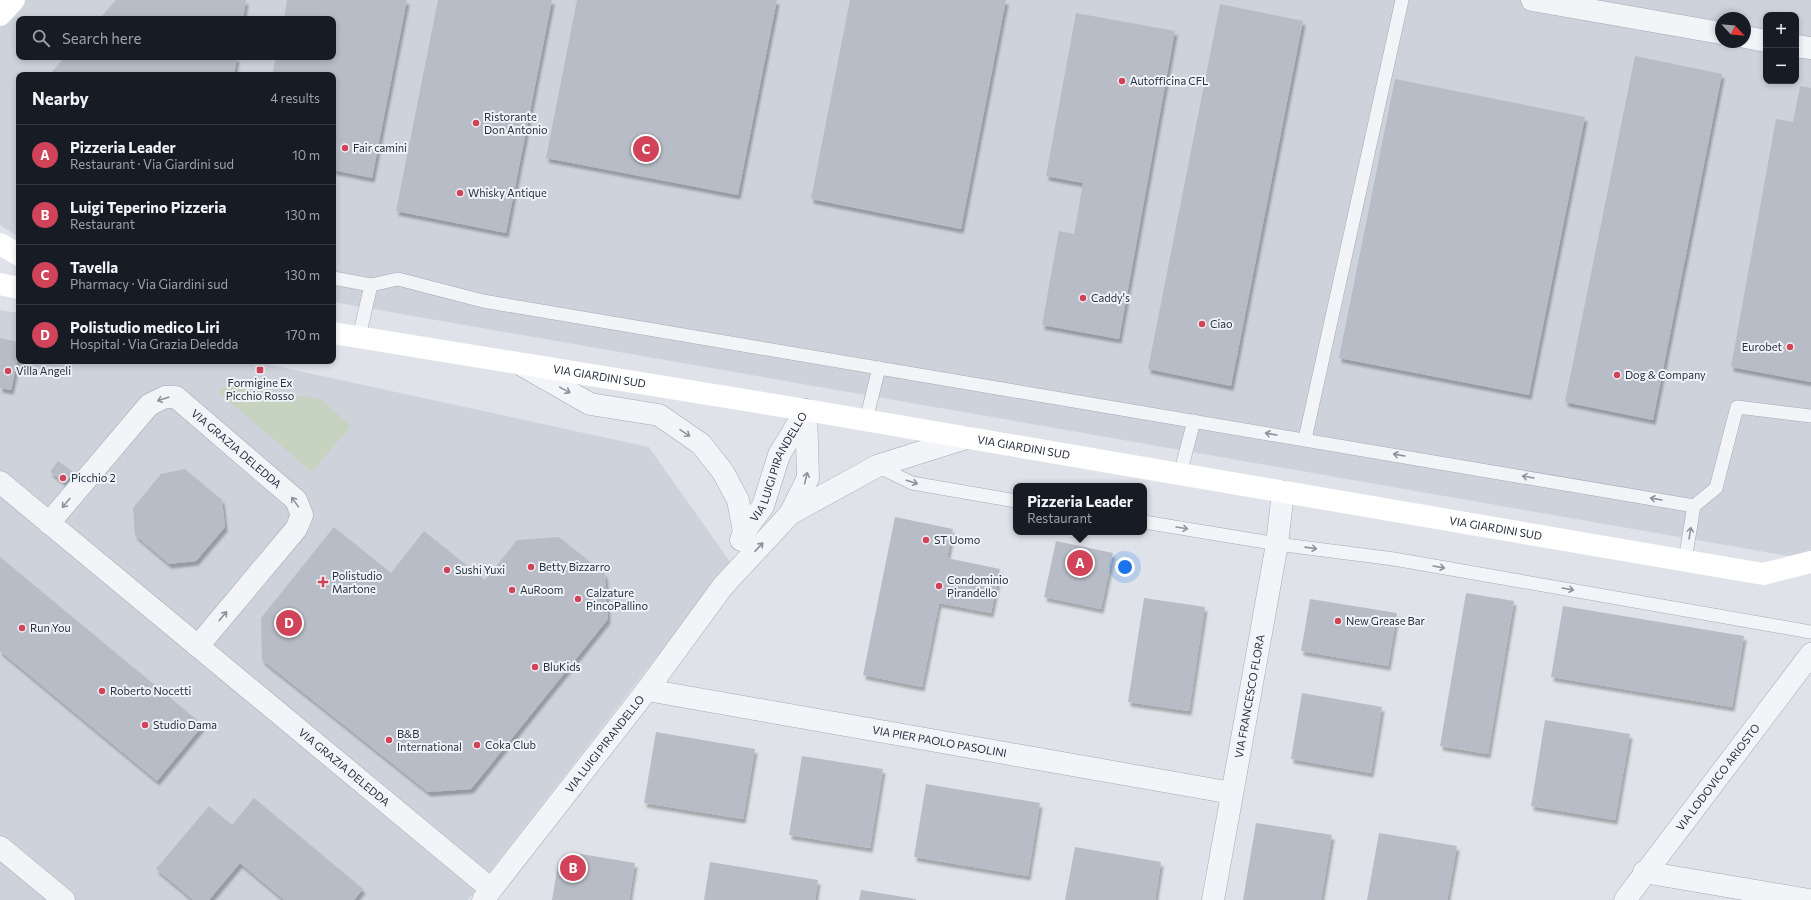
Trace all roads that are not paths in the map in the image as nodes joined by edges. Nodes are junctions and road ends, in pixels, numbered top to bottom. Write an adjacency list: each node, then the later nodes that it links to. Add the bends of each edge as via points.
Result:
1 (14, 0): 4 (main road)
2 (1402, 0): 25 (lane)
3 (1532, 0): 5 (street)
4 (0, 15)
5 (1715, 32)
6 (1751, 38): 7 (street)
7 (1763, 40)
8 (1799, 46): 9 (street)
9 (1811, 48)
10 (0, 244): 11 (main road)
11 (16, 252)
12 (336, 279): 14 (lane)
13 (0, 284): 15 (main road)
14 (371, 285): 17 (lane); 19 (lane, via 398,279 483,302)
15 (16, 287)
16 (336, 333): 17 (main road, VIA GIARDINI SUD)
17 (359, 337): 18 (main road, VIA GIARDINI SUD)
18 (519, 364): 20 (main road, VIA GIARDINI SUD); 35 (street, VIA LUIGI PIRANDELLO, one-way to 35, via 590,404 659,415 701,444 723,472 738,500)
19 (879, 368): 22 (lane); 23 (lane)
20 (806, 410): 22 (main road, VIA GIARDINI SUD); 32 (street, VIA LUIGI PIRANDELLO, one-way to 20, via 808,478); 35 (street, VIA LUIGI PIRANDELLO, via 779,455 763,506)
21 (1811, 416): 31 (lane, via 1737,407 1716,488)
22 (866, 420): 24 (main road, VIA GIARDINI SUD)
23 (1194, 421): 25 (lane, one-way to 23); 27 (lane)
24 (966, 438): 26 (street, VIA LUIGI PIRANDELLO); 27 (main road, VIA GIARDINI SUD)
25 (1305, 439): 31 (lane, one-way to 25)
26 (877, 466): 30 (lane, one-way to 30, via 912,483); 32 (street, VIA LUIGI PIRANDELLO)
27 (1180, 474): 29 (main road, VIA GIARDINI SUD)
28 (0, 482): 34 (street, VIA GRAZIA DELEDDA)
29 (1283, 492): 36 (street, VIA FRANCESCO FLORA); 37 (main road, VIA GIARDINI SUD)
30 (1013, 500)
31 (1694, 506): 37 (lane, one-way to 31)
32 (790, 514): 39 (street, VIA LUIGI PIRANDELLO, one-way to 32)
33 (1147, 522): 36 (lane, one-way to 36)
34 (49, 523): 41 (street, VIA GRAZIA DELEDDA); 41 (street, VIA GRAZIA DELEDDA, one-way to 34, via 296,529 302,515 296,500 176,397 166,397 149,405)
35 (744, 532): 39 (street, VIA LUIGI PIRANDELLO)
36 (1277, 544): 40 (lane, one-way to 40, via 1394,559); 44 (street, VIA FRANCESCO FLORA)
37 (1685, 560): 38 (main road, VIA GIARDINI SUD, via 1763,574)
38 (1811, 562)
39 (723, 586): 43 (street, VIA LUIGI PIRANDELLO)
40 (1811, 632)
41 (198, 646): 47 (street, VIA GRAZIA DELEDDA)
42 (1811, 654): 46 (street, VIA LODOVICO ARIOSTO)
43 (647, 690): 44 (street, VIA PIER PAOLO PASOLINI); 47 (street, VIA LUIGI PIRANDELLO)
44 (1232, 793): 49 (street, VIA FRANCESCO FLORA)
45 (0, 847): 48 (street)
46 (1644, 872): 50 (street, VIA LODOVICO ARIOSTO); 51 (street)
47 (487, 894)
48 (64, 900)
49 (1213, 900)
50 (1625, 900)
51 (1809, 900)

